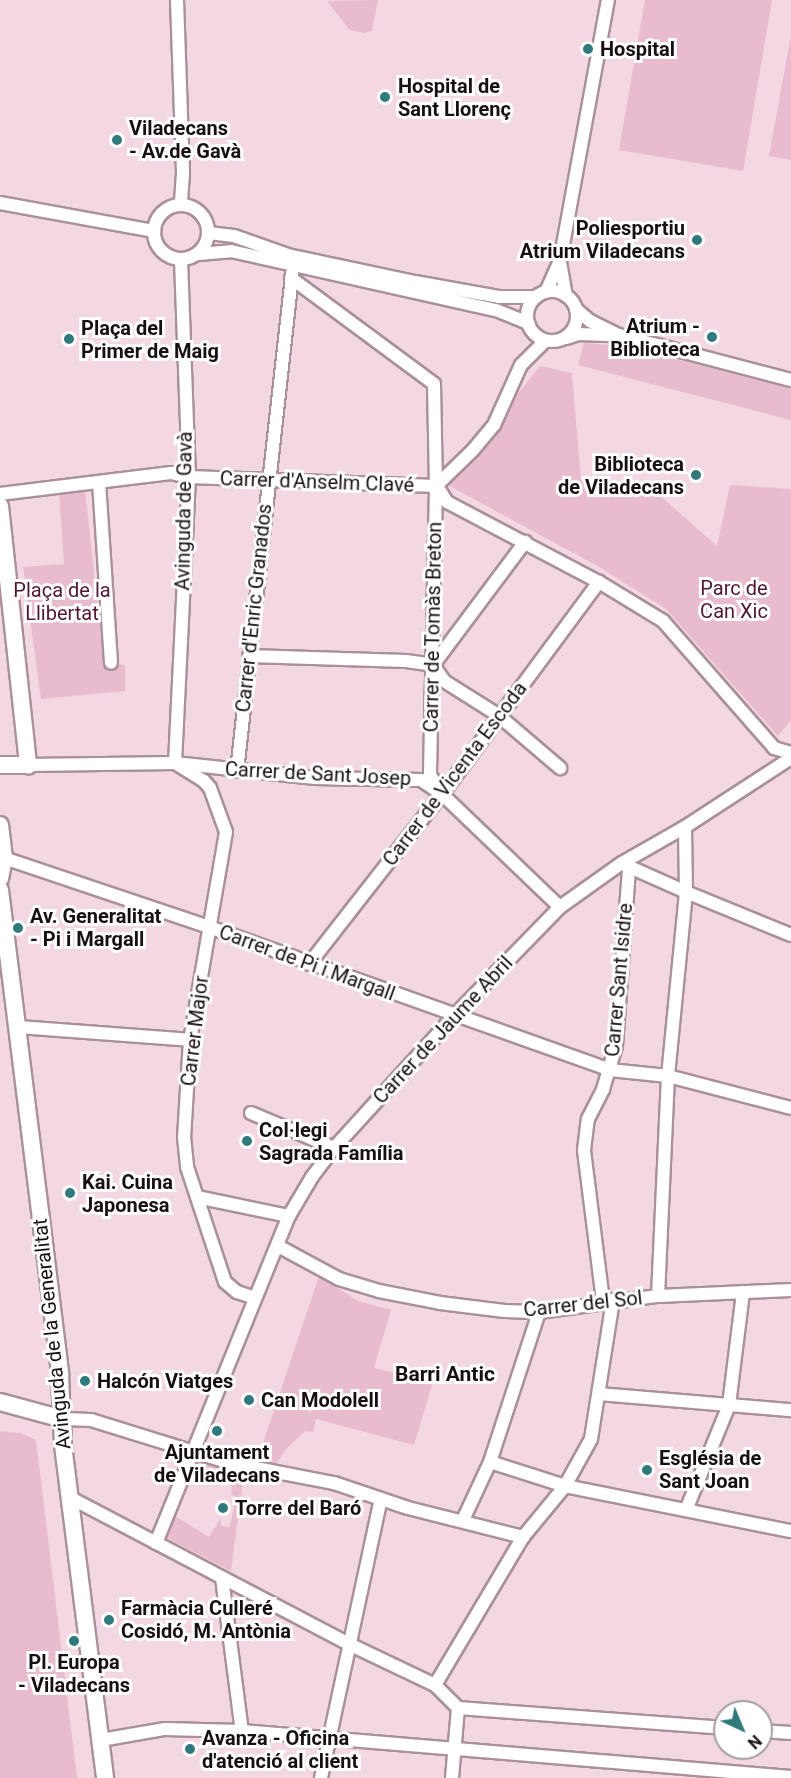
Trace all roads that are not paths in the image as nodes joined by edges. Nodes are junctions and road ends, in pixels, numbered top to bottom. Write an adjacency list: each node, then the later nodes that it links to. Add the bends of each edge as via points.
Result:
1 (177, 0): 4 (street)
2 (608, 0): 9 (street)
3 (0, 203): 5 (street)
4 (181, 205): 5 (street, via 166,210); 6 (street, via 204,216)
5 (154, 231): 8 (street, via 158,248)
6 (209, 233): 7 (street); 11 (street, via 234,236 288,255 415,282 499,297)
7 (199, 254): 8 (street); 10 (street, via 231,251)
8 (181, 260): 19 (street, Avinguda de Gavà)
9 (560, 261): 11 (street); 12 (street)
10 (292, 272): 14 (street, via 496,310); 20 (street, Carrer d'Enric Granados); 22 (street, Carrer de Tomàs Breton, via 434,384)
11 (541, 294): 12 (street); 14 (street, via 528,309)
12 (566, 295): 13 (street)
13 (576, 309): 15 (street, via 590,321); 16 (street, via 576,326)
14 (528, 323): 17 (street)
15 (619, 335): 16 (street, via 578,334); 18 (street)
16 (565, 338): 17 (street)
17 (545, 341): 22 (street, via 521,365 494,425)
18 (791, 380)
19 (189, 477): 20 (street, Carrer d'Anselm Clavé); 21 (street, Carrer d'Anselm Clavé, via 171,473); 33 (street, Avinguda de Gavà)
20 (268, 479): 22 (street, Carrer d'Anselm Clavé); 27 (street, Carrer d'Enric Granados)
21 (99, 482): 23 (street, Carrer d'Anselm Clavé); 28 (street)
22 (436, 486): 25 (street, Carrer d'Anselm Clavé, via 447,502); 29 (street, Carrer de Tomàs Breton)
23 (0, 494)
24 (0, 506): 35 (street)
25 (525, 542): 26 (street, Carrer d'Anselm Clavé); 29 (street)
26 (599, 582): 30 (street, Carrer de Vicenta Escoda); 31 (street, Carrer d'Anselm Clavé, via 663,621 774,748)
27 (249, 656): 29 (street); 37 (street, Carrer d'Enric Granados)
28 (111, 663)
29 (433, 665): 30 (street, via 444,681); 38 (street, Carrer de Tomàs Breton, via 430,775)
30 (498, 715): 36 (street); 38 (street, Carrer de Vicenta Escoda)
31 (791, 753)
32 (791, 758): 40 (street)
33 (175, 763): 35 (street, Carrer de Sant Josep); 37 (street, Carrer de Sant Josep); 47 (street, Carrer Major, via 210,788 224,822 226,832)
34 (0, 765): 35 (street)
35 (28, 765)
36 (560, 768)
37 (237, 771): 38 (street, Carrer de Sant Josep, via 315,778 420,780)
38 (442, 794): 46 (street, Carrer de Sant Josep); 49 (street, Carrer de Vicenta Escoda)
39 (0, 825): 41 (street)
40 (685, 827): 42 (street, Carrer de Jaume Abril); 45 (street)
41 (4, 858): 43 (street); 47 (street, Carrer de Pi i Margall)
42 (625, 866): 45 (street); 46 (street, Carrer de Jaume Abril); 53 (street, Carrer Sant Isidre, via 616,1046)
43 (0, 879)
44 (0, 890): 51 (street, Avinguda de la Generalitat)
45 (686, 892): 48 (street); 54 (street)
46 (560, 907): 50 (street, Carrer de Jaume Abril)
47 (209, 927): 49 (street, Carrer de Pi i Margall); 52 (street, Carrer Major)
48 (791, 935)
49 (309, 964): 50 (street, Carrer de Pi i Margall)
50 (454, 1016): 53 (street, Carrer de Pi i Margall); 57 (street, Carrer de Jaume Abril)
51 (18, 1027): 52 (street); 71 (street, Avinguda de la Generalitat)
52 (190, 1040): 58 (street, Carrer Major, via 184,1137 187,1167)
53 (610, 1070): 54 (street, Carrer de Pi i Margall); 65 (street, Carrer Sant Isidre, via 588,1119 584,1150)
54 (668, 1076): 55 (street, Carrer de Pi i Margall); 63 (street)
55 (791, 1108)
56 (251, 1113): 57 (street)
57 (334, 1148): 59 (street, Carrer de Jaume Abril)
58 (197, 1197): 59 (street); 64 (street, Carrer Major, via 225,1282 237,1292)
59 (289, 1216): 60 (street, Carrer de Jaume Abril)
60 (278, 1245): 64 (street, Carrer de Jaume Abril); 66 (street, Carrer del Sol, via 339,1279 379,1291 440,1303)
61 (791, 1290): 62 (street, Carrer del Sol)
62 (743, 1292): 63 (street, Carrer del Sol); 69 (street)
63 (658, 1296): 65 (street, Carrer del Sol)
64 (255, 1298): 72 (street, Carrer de Jaume Abril)
65 (608, 1301): 66 (street, Carrer del Sol); 67 (street, Carrer Sant Isidre)
66 (539, 1312): 73 (street)
67 (599, 1394): 69 (street); 74 (street, Carrer Sant Isidre, via 591,1439)
68 (0, 1402): 71 (street)
69 (729, 1405): 70 (street); 77 (street)
70 (791, 1410)
71 (63, 1419): 72 (street, via 91,1420); 75 (street, Avinguda de la Generalitat)
72 (194, 1452): 76 (street, via 260,1471 334,1484); 81 (street, Carrer de Jaume Abril)
73 (490, 1462): 74 (street); 78 (street)
74 (565, 1486): 77 (street); 80 (street, Carrer Sant Isidre)
75 (69, 1497): 81 (street); 91 (street, Avinguda de la Generalitat)
76 (381, 1499): 78 (street); 83 (street)
77 (686, 1510): 79 (street)
78 (463, 1520): 80 (street)
79 (791, 1531)
80 (523, 1537): 84 (street, Carrer Sant Isidre)
81 (156, 1544): 82 (street)
82 (222, 1578): 83 (street); 87 (street)
83 (351, 1645): 84 (street); 90 (street)
84 (435, 1685): 85 (street)
85 (458, 1708): 86 (street); 92 (street)
86 (713, 1727)
87 (242, 1731): 90 (street); 91 (street, via 165,1729)
88 (773, 1732): 89 (street)
89 (791, 1733)
90 (330, 1737): 92 (street); 96 (street)
91 (101, 1740): 95 (street, Avinguda de la Generalitat)
92 (454, 1749): 93 (street); 97 (street)
93 (681, 1773): 94 (street)
94 (791, 1777)
95 (105, 1778)
96 (321, 1778)
97 (452, 1778)

